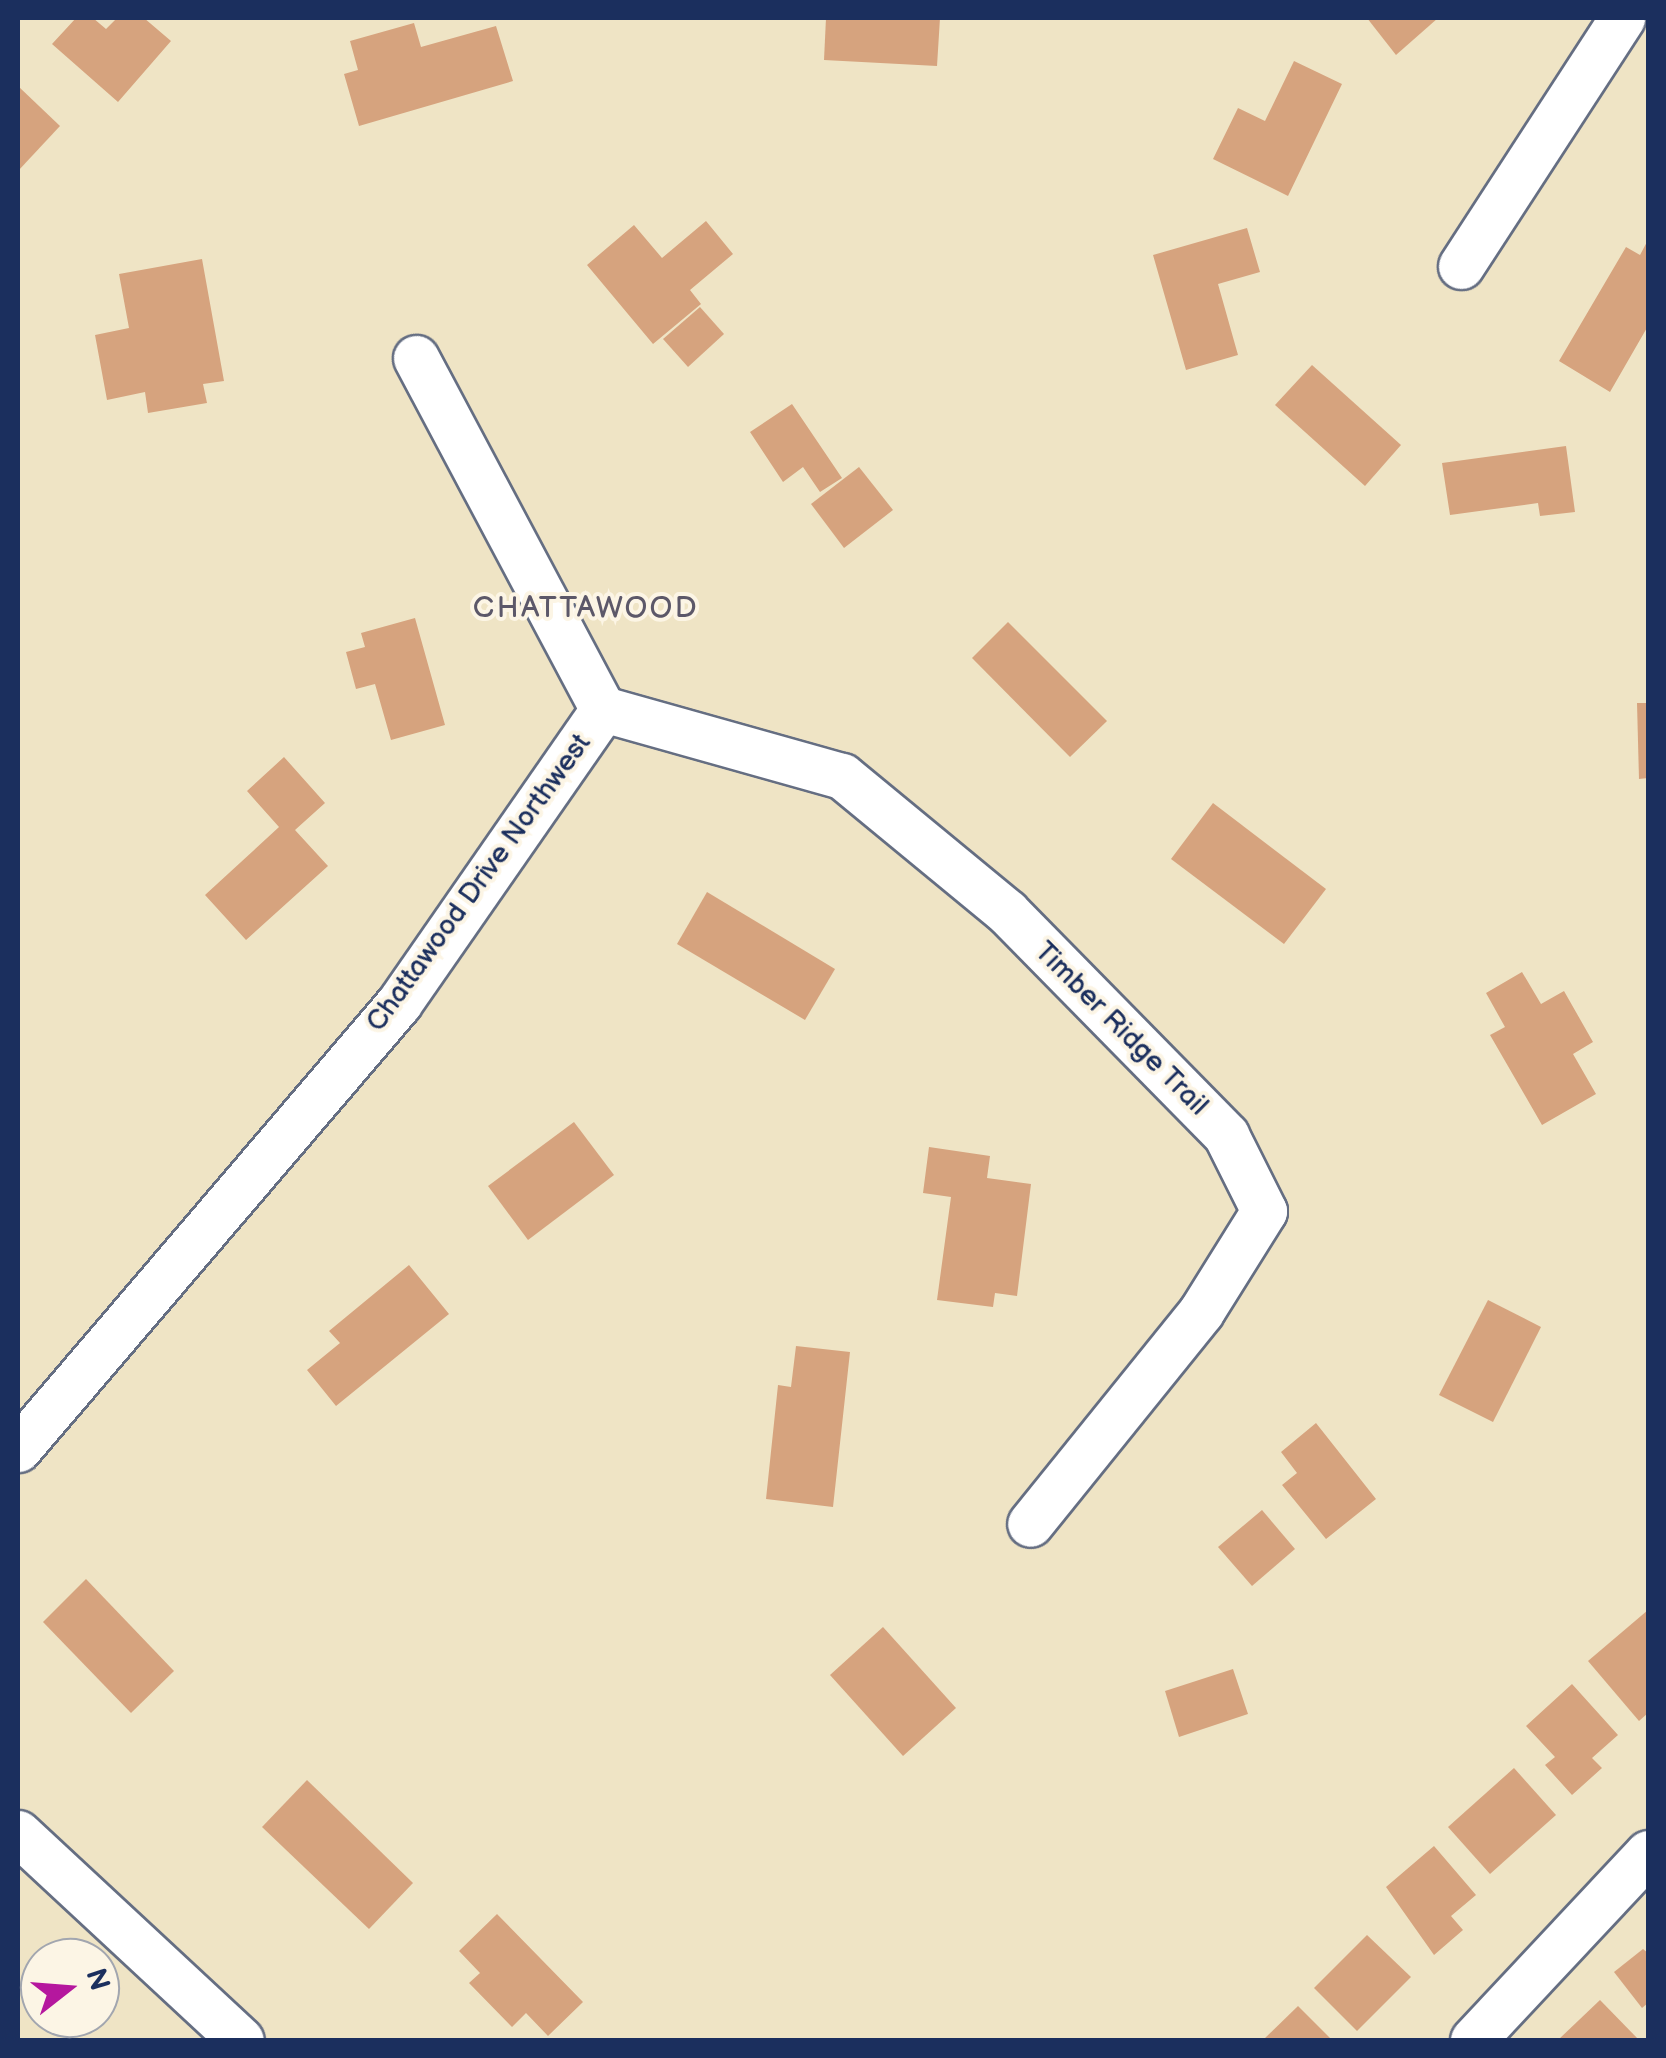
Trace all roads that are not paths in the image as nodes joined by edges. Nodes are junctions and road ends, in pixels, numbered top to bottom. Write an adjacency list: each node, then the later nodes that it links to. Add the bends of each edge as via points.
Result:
1 (1622, 18): 2 (street)
2 (1461, 266)
3 (416, 358): 4 (street, Chattawood Drive Northwest)
4 (603, 709): 5 (street, Chattawood Drive Northwest, via 398,1004); 6 (street, Timber Ridge Trail, via 842,776 1006,912 1226,1136 1264,1212 1201,1312)
5 (18, 1448)
6 (1030, 1524)
7 (18, 1833): 9 (street)
8 (1648, 1852): 10 (street)
9 (242, 2040)
10 (1473, 2040)

